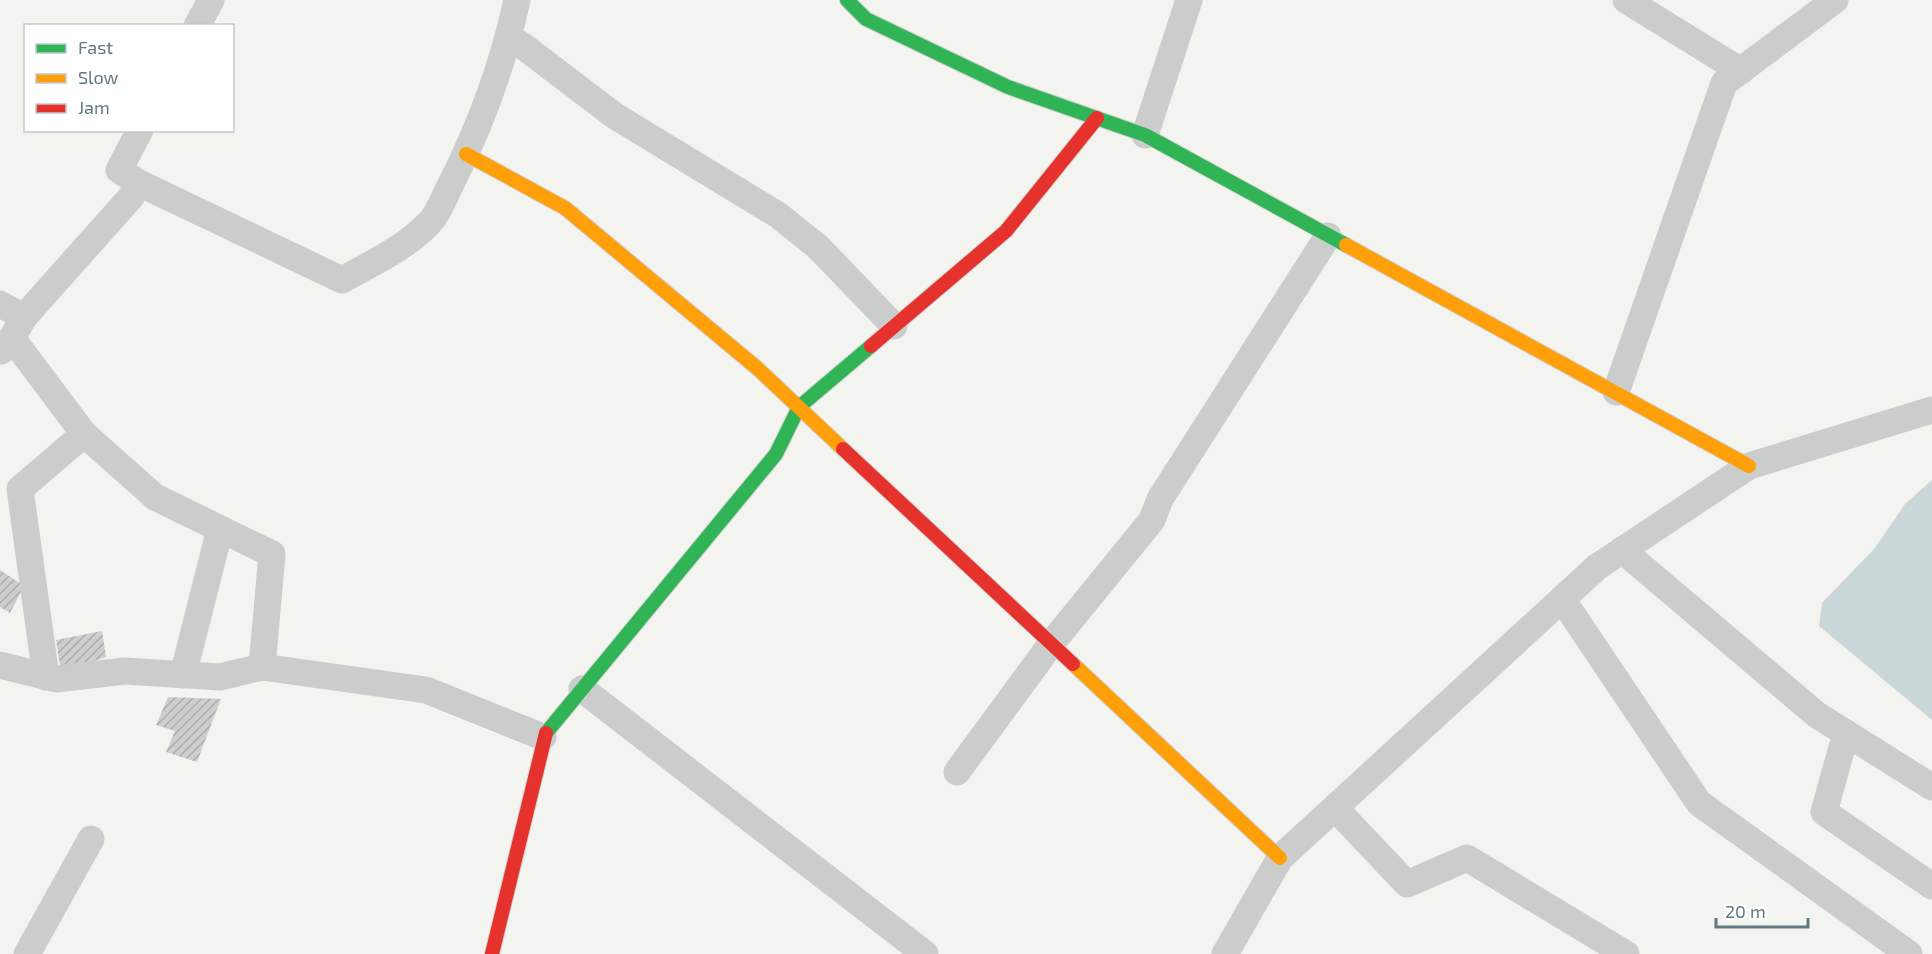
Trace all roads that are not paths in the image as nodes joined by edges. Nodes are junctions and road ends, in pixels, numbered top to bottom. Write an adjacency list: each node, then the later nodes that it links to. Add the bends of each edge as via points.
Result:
1 (211, 0): 7 (street)
2 (517, 0): 8 (street)
3 (848, 0): 10 (street, via 866,19 1008,87)
4 (1189, 0): 12 (street)
5 (1626, 0): 9 (street)
6 (1834, 0): 9 (street)
7 (198, 24)
8 (509, 38): 13 (street); 17 (street, via 615,116 778,215 818,247)
9 (1741, 70): 19 (street, via 1724,83)
10 (1097, 118): 12 (street); 17 (street, via 1006,231)
11 (139, 132): 14 (street, via 119,170)
12 (1145, 135): 15 (street)
13 (466, 154): 14 (street, via 432,221 396,250 342,280); 20 (street, via 565,208)
14 (139, 183): 18 (street)
15 (1328, 236): 19 (street); 27 (street, via 1160,499 1152,520)
16 (0, 304): 18 (street)
17 (894, 326): 20 (street)
18 (12, 336): 22 (street)
19 (1616, 392): 23 (street)
20 (799, 407): 27 (street); 32 (street, via 776,454)
21 (1932, 410): 23 (street)
22 (84, 434): 24 (street, via 155,497); 31 (street, via 20,489)
23 (1749, 466): 25 (street)
24 (220, 529): 29 (street, via 272,554); 30 (street)
25 (1622, 550): 26 (street); 33 (street, via 1817,715)
26 (1562, 599): 37 (street); 46 (street, via 1700,803)
27 (1051, 644): 35 (street); 39 (street)
28 (0, 665): 31 (street)
29 (262, 667): 30 (street, via 220,677); 34 (street, via 426,690)
30 (183, 675): 31 (street, via 125,671)
31 (46, 677)
32 (582, 689): 34 (street); 43 (street)
33 (1846, 734): 36 (street); 40 (street, via 1824,812)
34 (543, 737): 42 (street)
35 (957, 772)
36 (1932, 786)
37 (1335, 808): 39 (street); 45 (street, via 1407,884 1467,858)
38 (92, 839): 41 (street)
39 (1281, 858): 44 (street)
40 (1932, 886)
41 (27, 954)
42 (492, 954)
43 (925, 954)
44 (1225, 954)
45 (1626, 954)
46 (1909, 954)

